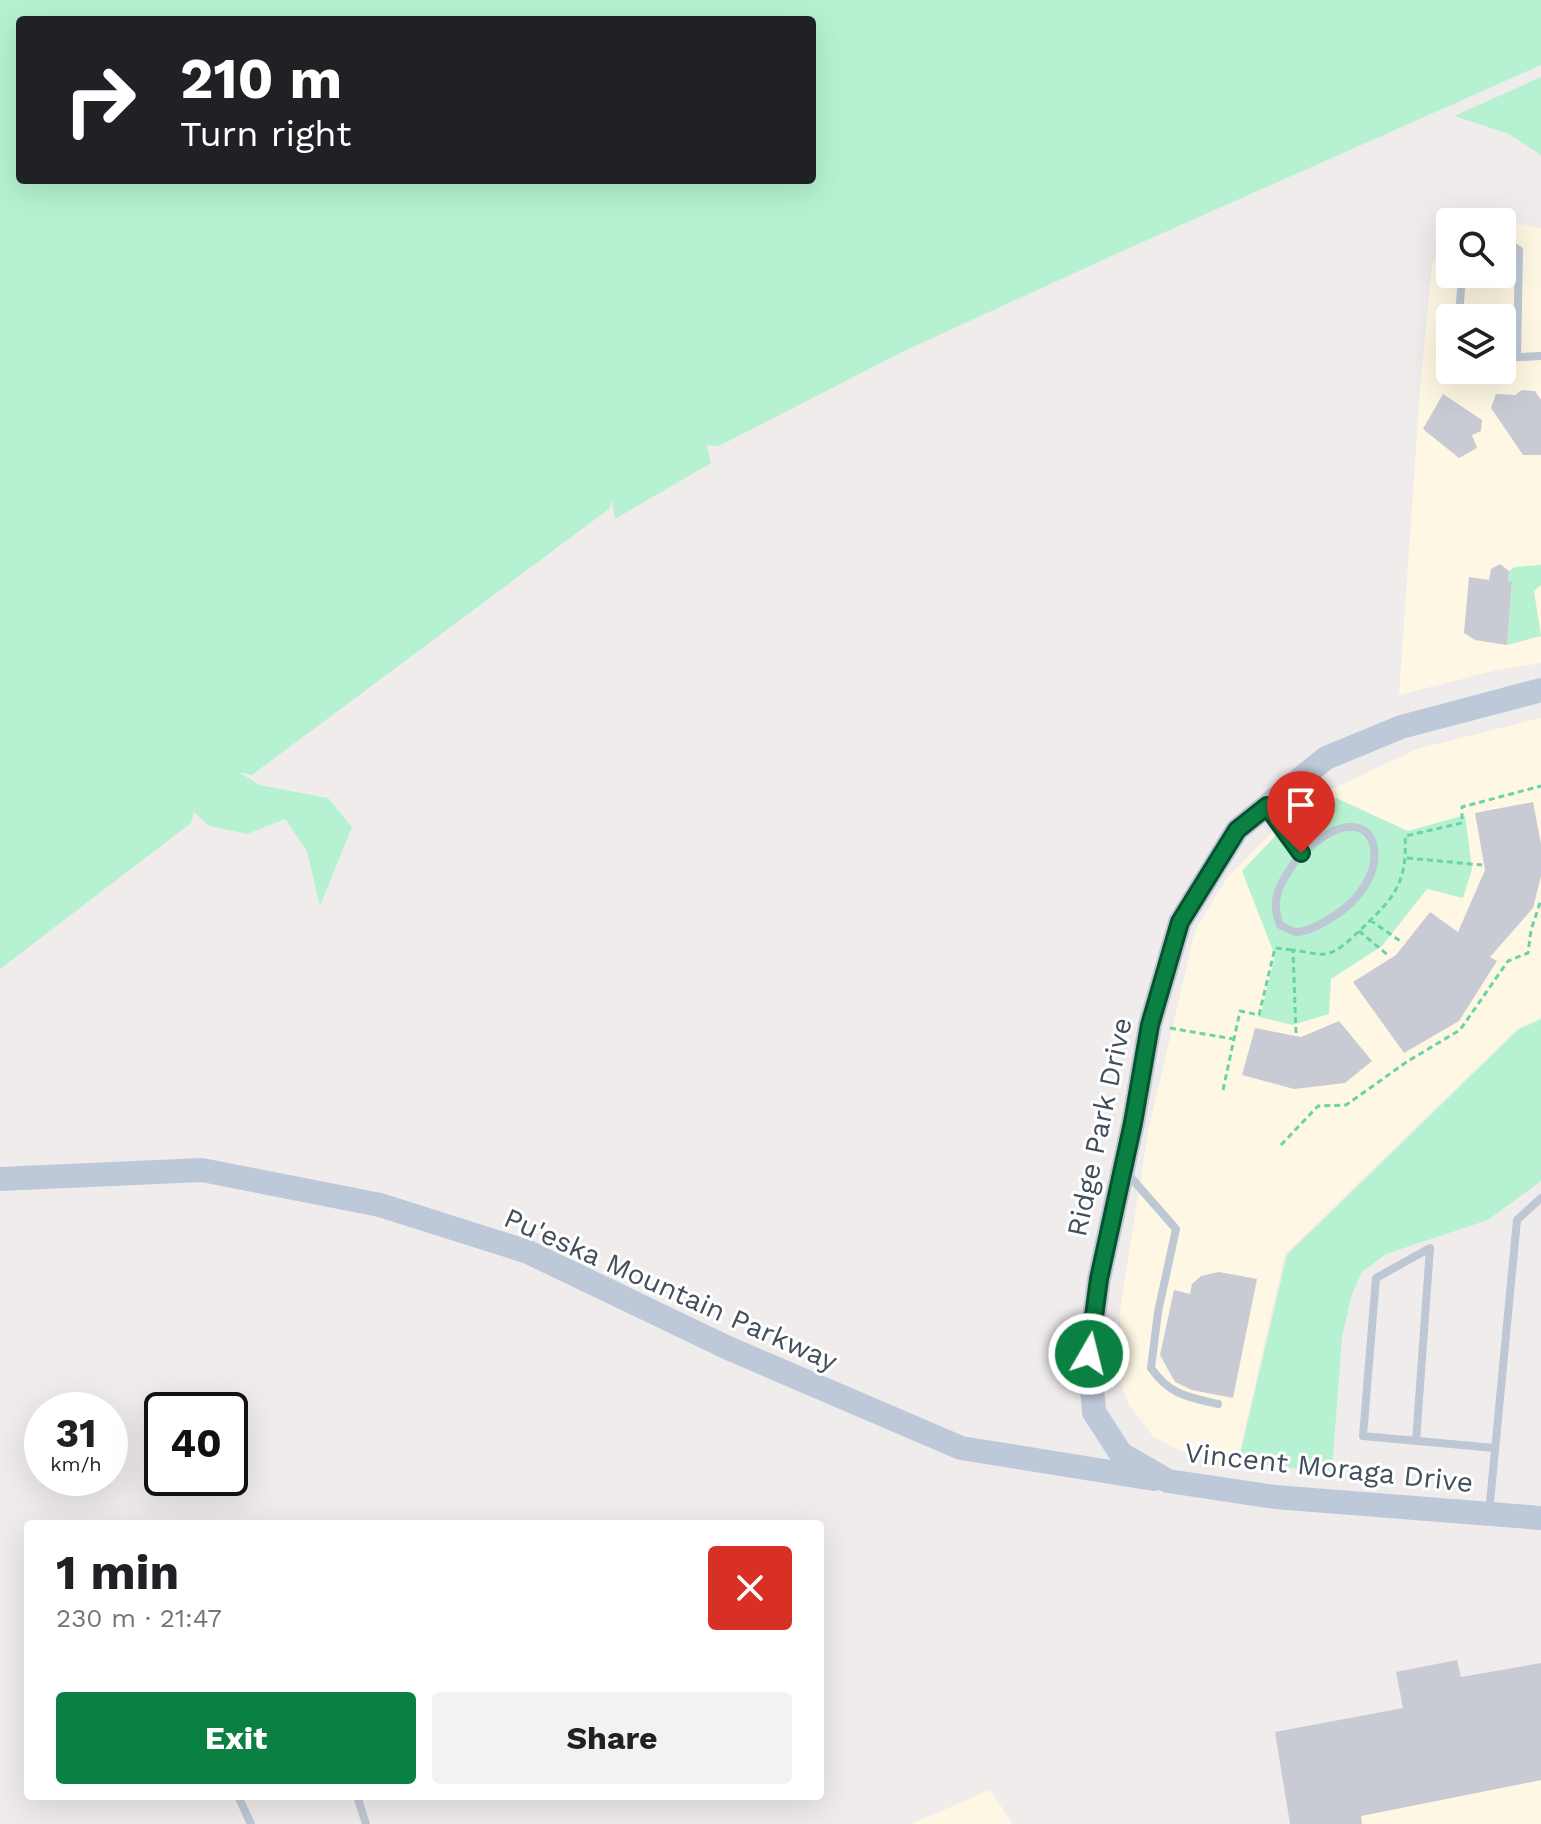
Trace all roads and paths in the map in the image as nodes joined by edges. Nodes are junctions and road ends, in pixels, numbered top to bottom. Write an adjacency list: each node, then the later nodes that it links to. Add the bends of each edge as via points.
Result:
1 (1516, 248): 3 (lane)
2 (1541, 356): 3 (lane)
3 (1517, 357)
4 (1541, 690): 6 (street, Ridge Park Drive, via 1401,727 1326,758)
5 (1541, 786): 8 (path, via 1462,807 1462,823 1405,836)
6 (1267, 806): 7 (lane); 16 (street, Ridge Park Drive, via 1237,830 1180,922)
7 (1301, 853): 7 (lane, via 1282,881 1273,908 1280,925 1297,932 1345,910 1369,878 1375,857 1372,838 1363,828 1348,827)
8 (1407, 858): 9 (path); 11 (path, via 1389,903)
9 (1482, 865)
10 (1541, 900): 20 (path, via 1528,953 1508,961 1460,1030 1346,1105 1318,1106)
11 (1370, 920): 12 (path); 13 (path)
12 (1359, 931): 14 (path, via 1327,954); 15 (path)
13 (1403, 943)
14 (1293, 950): 17 (path); 18 (path, via 1275,948 1259,1015 1240,1011)
15 (1389, 956)
16 (1150, 1025): 18 (path); 21 (street, Ridge Park Drive)
17 (1296, 1033)
18 (1233, 1039): 19 (path)
19 (1223, 1090)
20 (1281, 1145)
21 (1123, 1169): 24 (lane, via 1176,1229 1151,1368 1164,1387); 25 (street, Ridge Park Drive, via 1089,1354)
22 (0, 1179): 28 (street, Pu'eska Mountain Parkway, via 202,1170 380,1205 528,1252 728,1348 961,1448)
23 (1541, 1198): 27 (lane, via 1517,1220)
24 (1218, 1404)
25 (1094, 1412): 28 (street, Vincent Moraga Drive, via 1121,1454)
26 (1416, 1441): 26 (lane, via 1363,1436 1376,1278 1430,1248); 27 (lane)
27 (1495, 1448): 29 (lane)
28 (1168, 1481): 29 (street, Vincent Moraga Drive, via 1275,1497)
29 (1489, 1513): 30 (street, Vincent Moraga Drive)
30 (1541, 1518)
31 (240, 1800): 33 (lane)
32 (358, 1800): 34 (lane)
33 (251, 1824)
34 (366, 1824)

